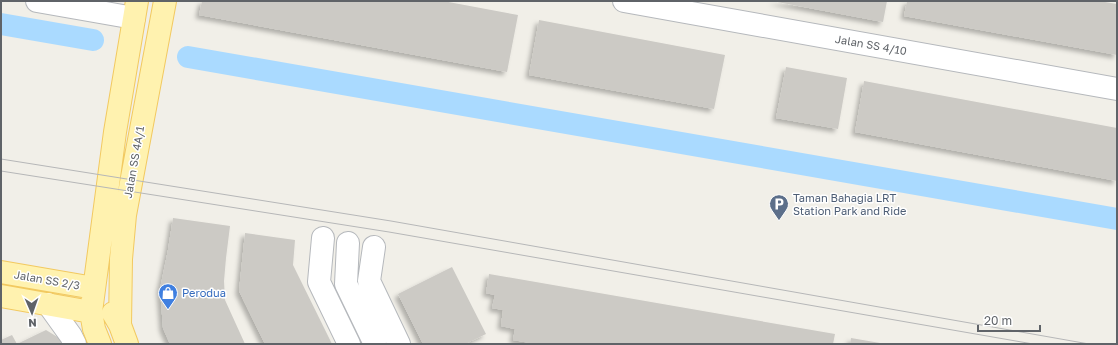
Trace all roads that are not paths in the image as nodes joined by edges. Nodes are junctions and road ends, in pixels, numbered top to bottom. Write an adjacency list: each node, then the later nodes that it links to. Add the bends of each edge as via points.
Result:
1 (38, 1): 4 (street)
2 (165, 1): 10 (main road, Jalan SS 4A/1, via 124,215)
3 (624, 1): 6 (street, Jalan SS 4/10)
4 (111, 8): 5 (street)
5 (136, 10): 13 (main road, Jalan SS 4A/1, via 115,132)
6 (1117, 89)
7 (323, 238): 18 (street, via 319,282)
8 (348, 243): 19 (street, via 346,284)
9 (374, 247): 20 (street, via 369,282)
10 (120, 259): 13 (main road, via 113,282); 15 (main road, Jalan SS 4A/1)
11 (1, 272): 13 (main road, Jalan SS 2/3)
12 (1, 296): 14 (main road)
13 (96, 300): 14 (main road); 15 (main road); 17 (main road, via 94,329)
14 (48, 304): 16 (street)
15 (123, 334)
16 (75, 344)
17 (100, 344)
18 (349, 344)
19 (375, 344)
20 (399, 344)

